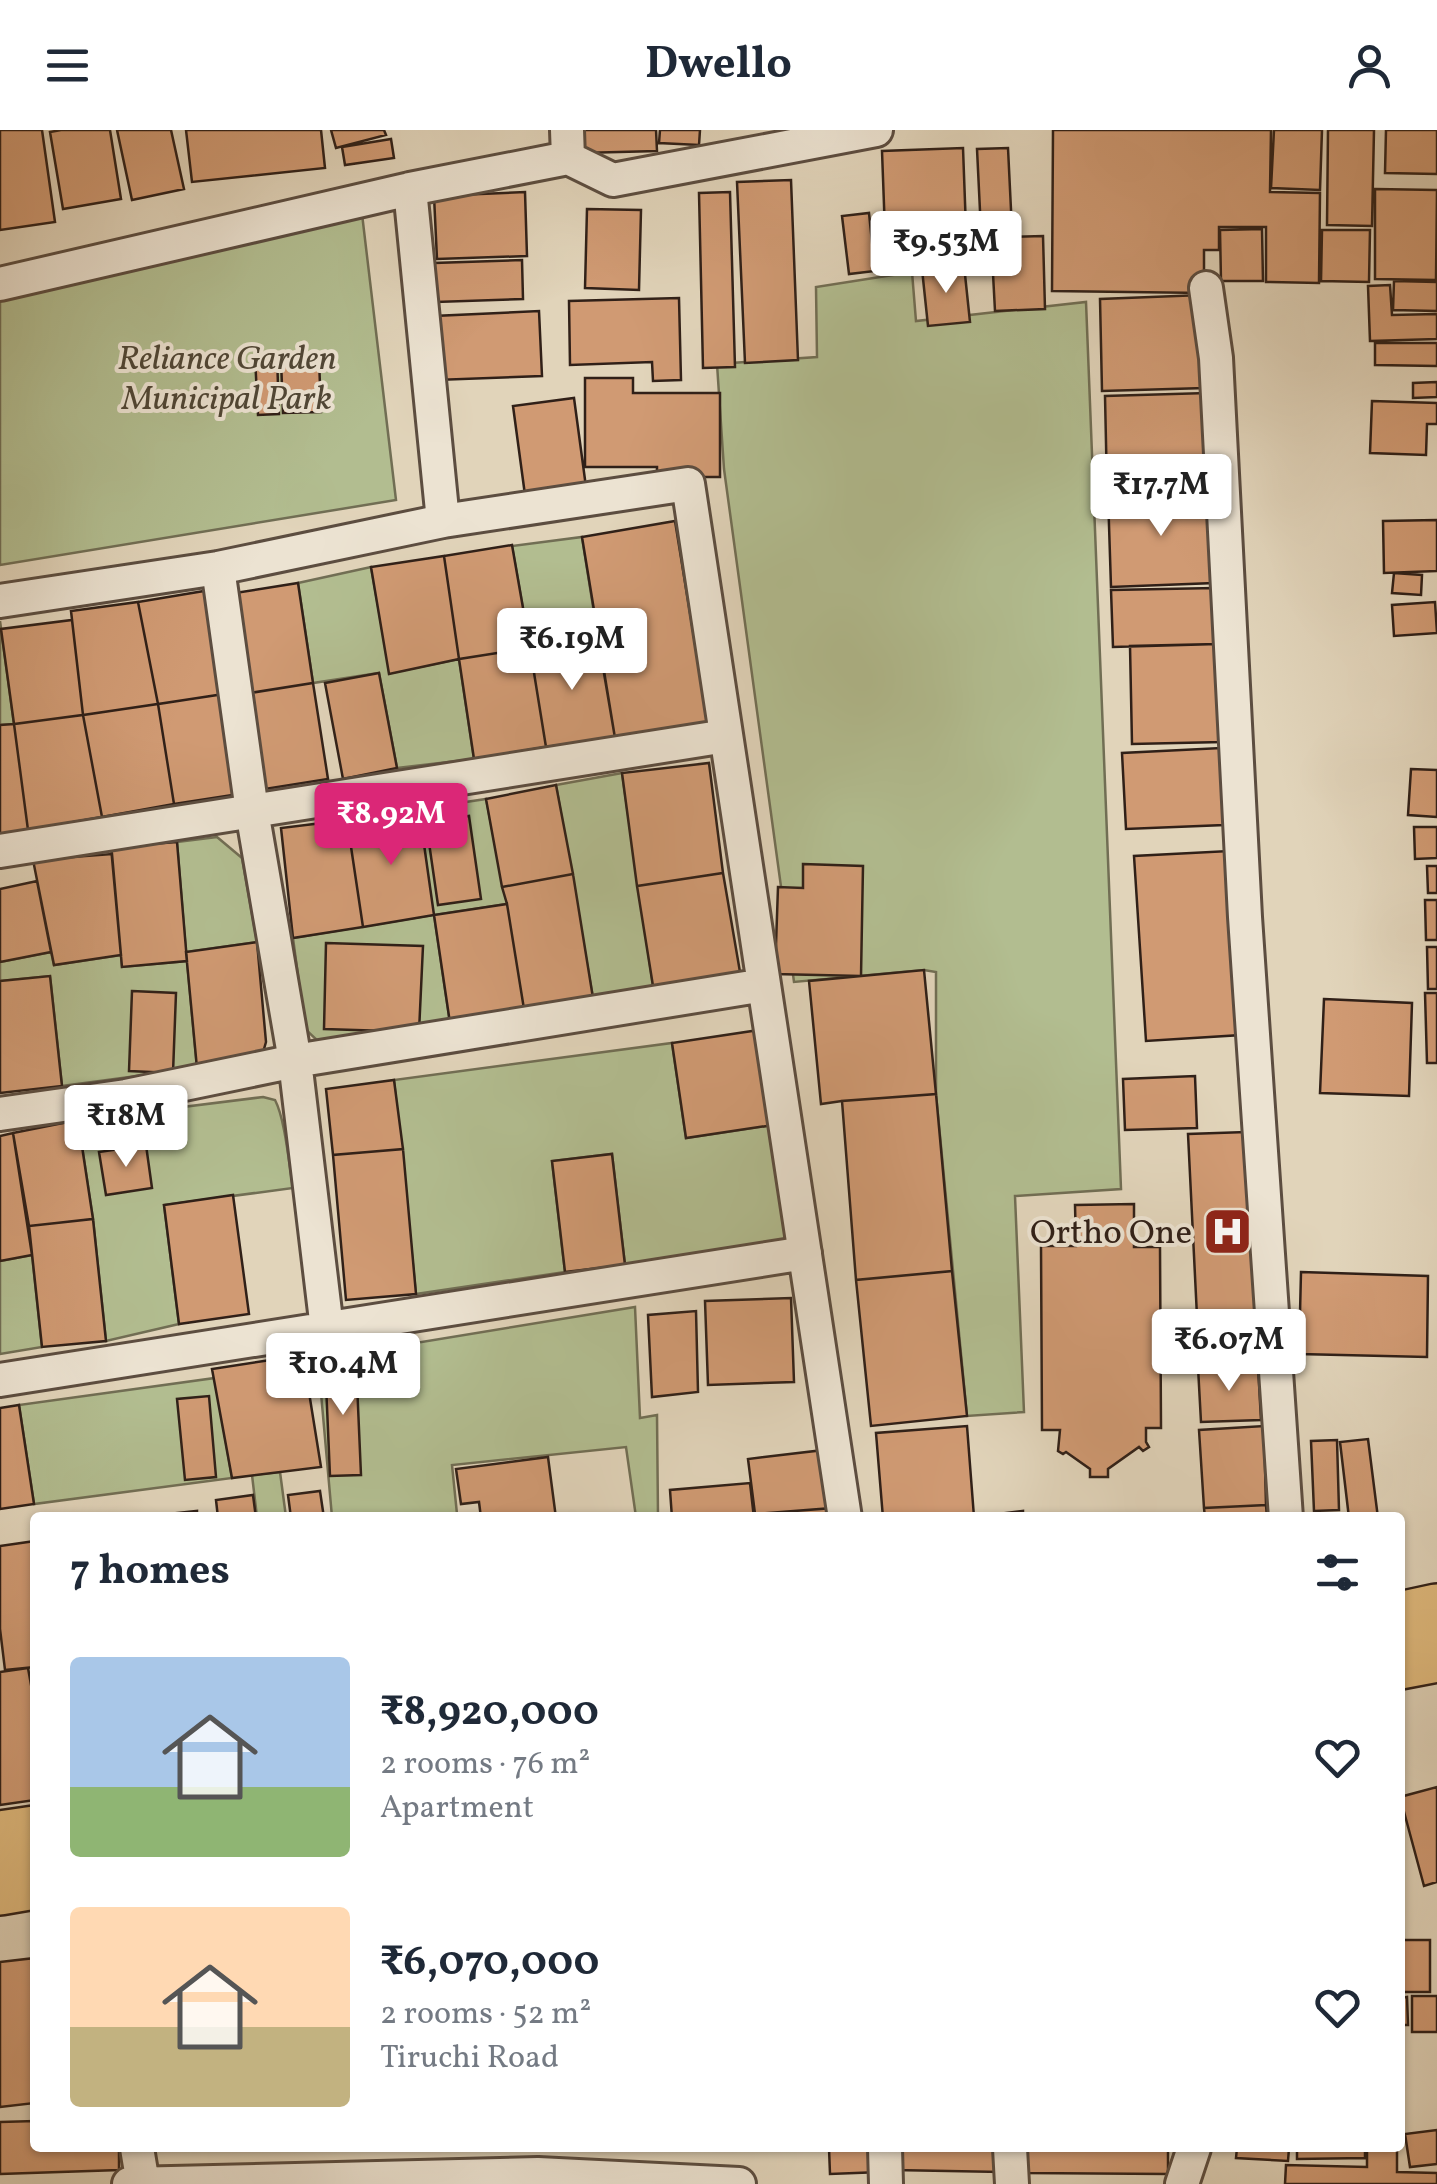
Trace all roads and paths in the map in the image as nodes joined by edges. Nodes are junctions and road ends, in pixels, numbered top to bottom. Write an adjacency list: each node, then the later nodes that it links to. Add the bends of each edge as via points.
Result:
1 (876, 130): 2 (street, via 613,180)
2 (567, 144): 3 (street)
3 (410, 189): 4 (street); 6 (street)
4 (0, 284)
5 (1206, 288): 19 (street, via 1216,358)
6 (442, 522): 7 (street); 9 (street, via 688,484)
7 (218, 568): 8 (street); 10 (street)
8 (0, 601)
9 (726, 736): 10 (street); 12 (street)
10 (252, 811): 11 (street); 13 (street)
11 (0, 851)
12 (764, 985): 13 (street); 15 (street)
13 (295, 1062): 14 (street); 16 (street)
14 (0, 1114)
15 (805, 1254): 16 (street); 18 (street)
16 (327, 1329): 17 (street)
17 (0, 1380)
18 (844, 1512)
19 (1286, 1512)
20 (1437, 1612): 21 (highway)
21 (1405, 1619)
22 (1437, 1654): 23 (highway)
23 (1405, 1661)
24 (30, 1835): 25 (highway)
25 (0, 1839)
26 (30, 1882): 27 (highway)
27 (0, 1886)
28 (138, 2152): 34 (street)
29 (886, 2152): 36 (street)
30 (1010, 2152): 37 (street)
31 (1193, 2152): 38 (street)
32 (538, 2179): 34 (street); 35 (street)
33 (130, 2184): 34 (street)
34 (142, 2184)
35 (739, 2184)
36 (886, 2184)
37 (1012, 2184)
38 (1182, 2184)

